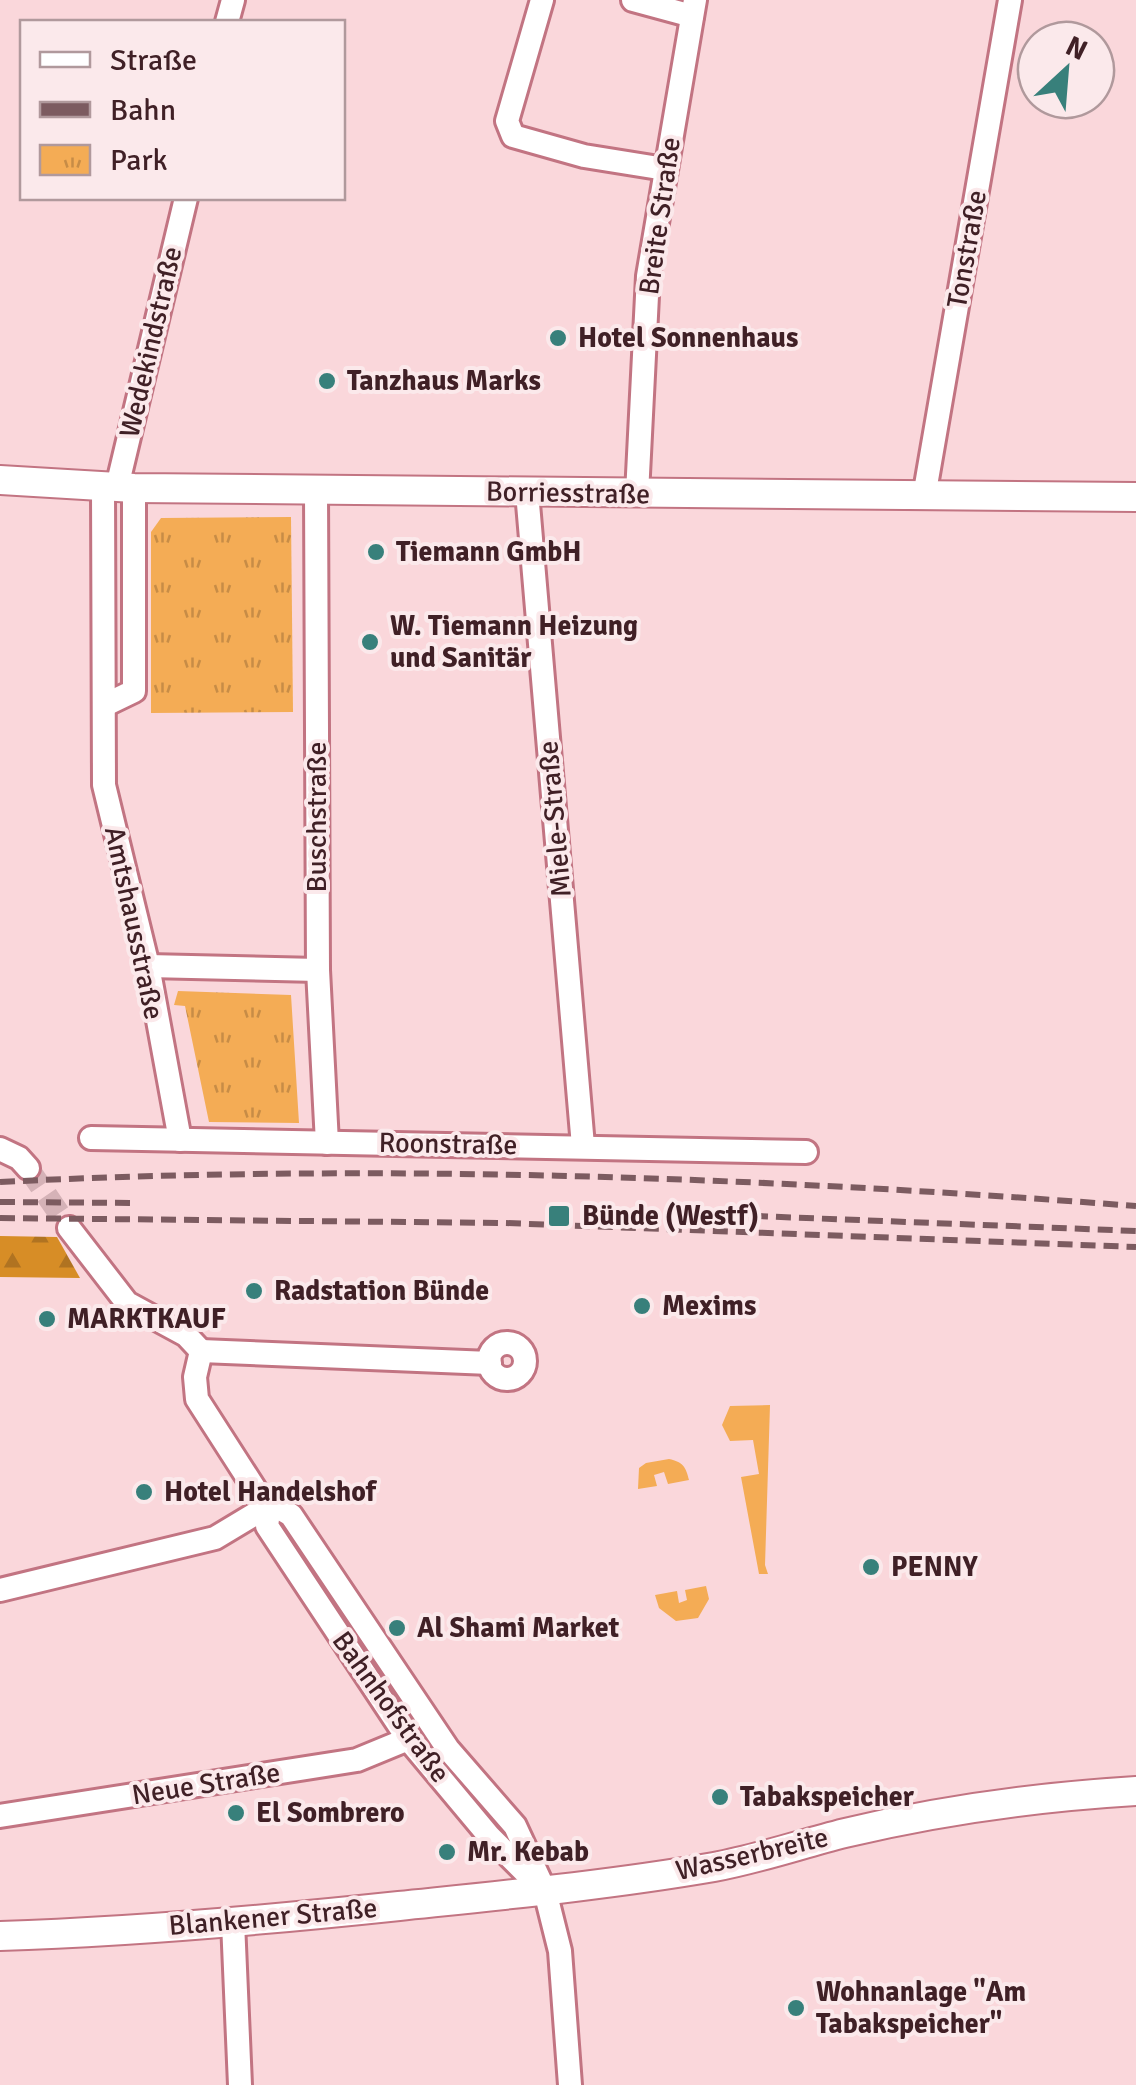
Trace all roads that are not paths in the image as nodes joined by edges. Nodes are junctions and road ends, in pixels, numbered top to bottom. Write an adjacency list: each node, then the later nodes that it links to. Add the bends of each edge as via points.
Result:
1 (542, 0): 5 (street, via 507,121 514,136)
2 (633, 0): 4 (street)
3 (1010, 0): 12 (street, Tonstraße)
4 (694, 8): 5 (street, Breite Straße)
5 (665, 170): 11 (street, Breite Straße, via 648,276)
6 (186, 200): 8 (street, Wedekindstraße)
7 (0, 480): 8 (main road, Borriesstraße)
8 (118, 488): 9 (main road, Borriesstraße); 14 (street, Amtshausstraße, via 134,691 105,705 104,785)
9 (316, 491): 10 (main road, Borriesstraße); 15 (street, Buschstraße)
10 (527, 492): 11 (main road, Borriesstraße); 19 (street, Miele-Straße)
11 (637, 494): 12 (main road, Borriesstraße)
12 (924, 497): 13 (main road, Borriesstraße)
13 (1136, 498)
14 (148, 966): 15 (street); 17 (street, Amtshausstraße)
15 (318, 970): 18 (street, Buschstraße)
16 (91, 1138): 17 (street, Roonstraße)
17 (180, 1140): 18 (street, Roonstraße)
18 (327, 1142): 19 (street, Roonstraße)
19 (583, 1146): 21 (street, Roonstraße)
20 (0, 1149): 22 (street)
21 (806, 1152)
22 (28, 1168)
23 (69, 1228): 24 (street, via 127,1303)
24 (200, 1351): 25 (street); 26 (street, Bahnhofstraße, via 197,1398)
25 (490, 1363)
26 (270, 1505): 27 (street, via 215,1538); 28 (street, Bahnhofstraße, via 267,1526); 31 (street, Bahnhofstraße, via 291,1515 448,1749 515,1826)
27 (0, 1590)
28 (408, 1739): 30 (street, Neue Straße, via 357,1760); 31 (street, Bahnhofstraße, via 488,1836)
29 (1136, 1792): 31 (main road, Wasserbreite, via 980,1805 716,1866)
30 (0, 1816)
31 (545, 1891): 32 (main road, Blankener Straße); 35 (street, Bahnhofstraße, via 560,1951)
32 (232, 1922): 33 (main road, Blankener Straße); 34 (street)
33 (0, 1936)
34 (240, 2085)
35 (570, 2085)

